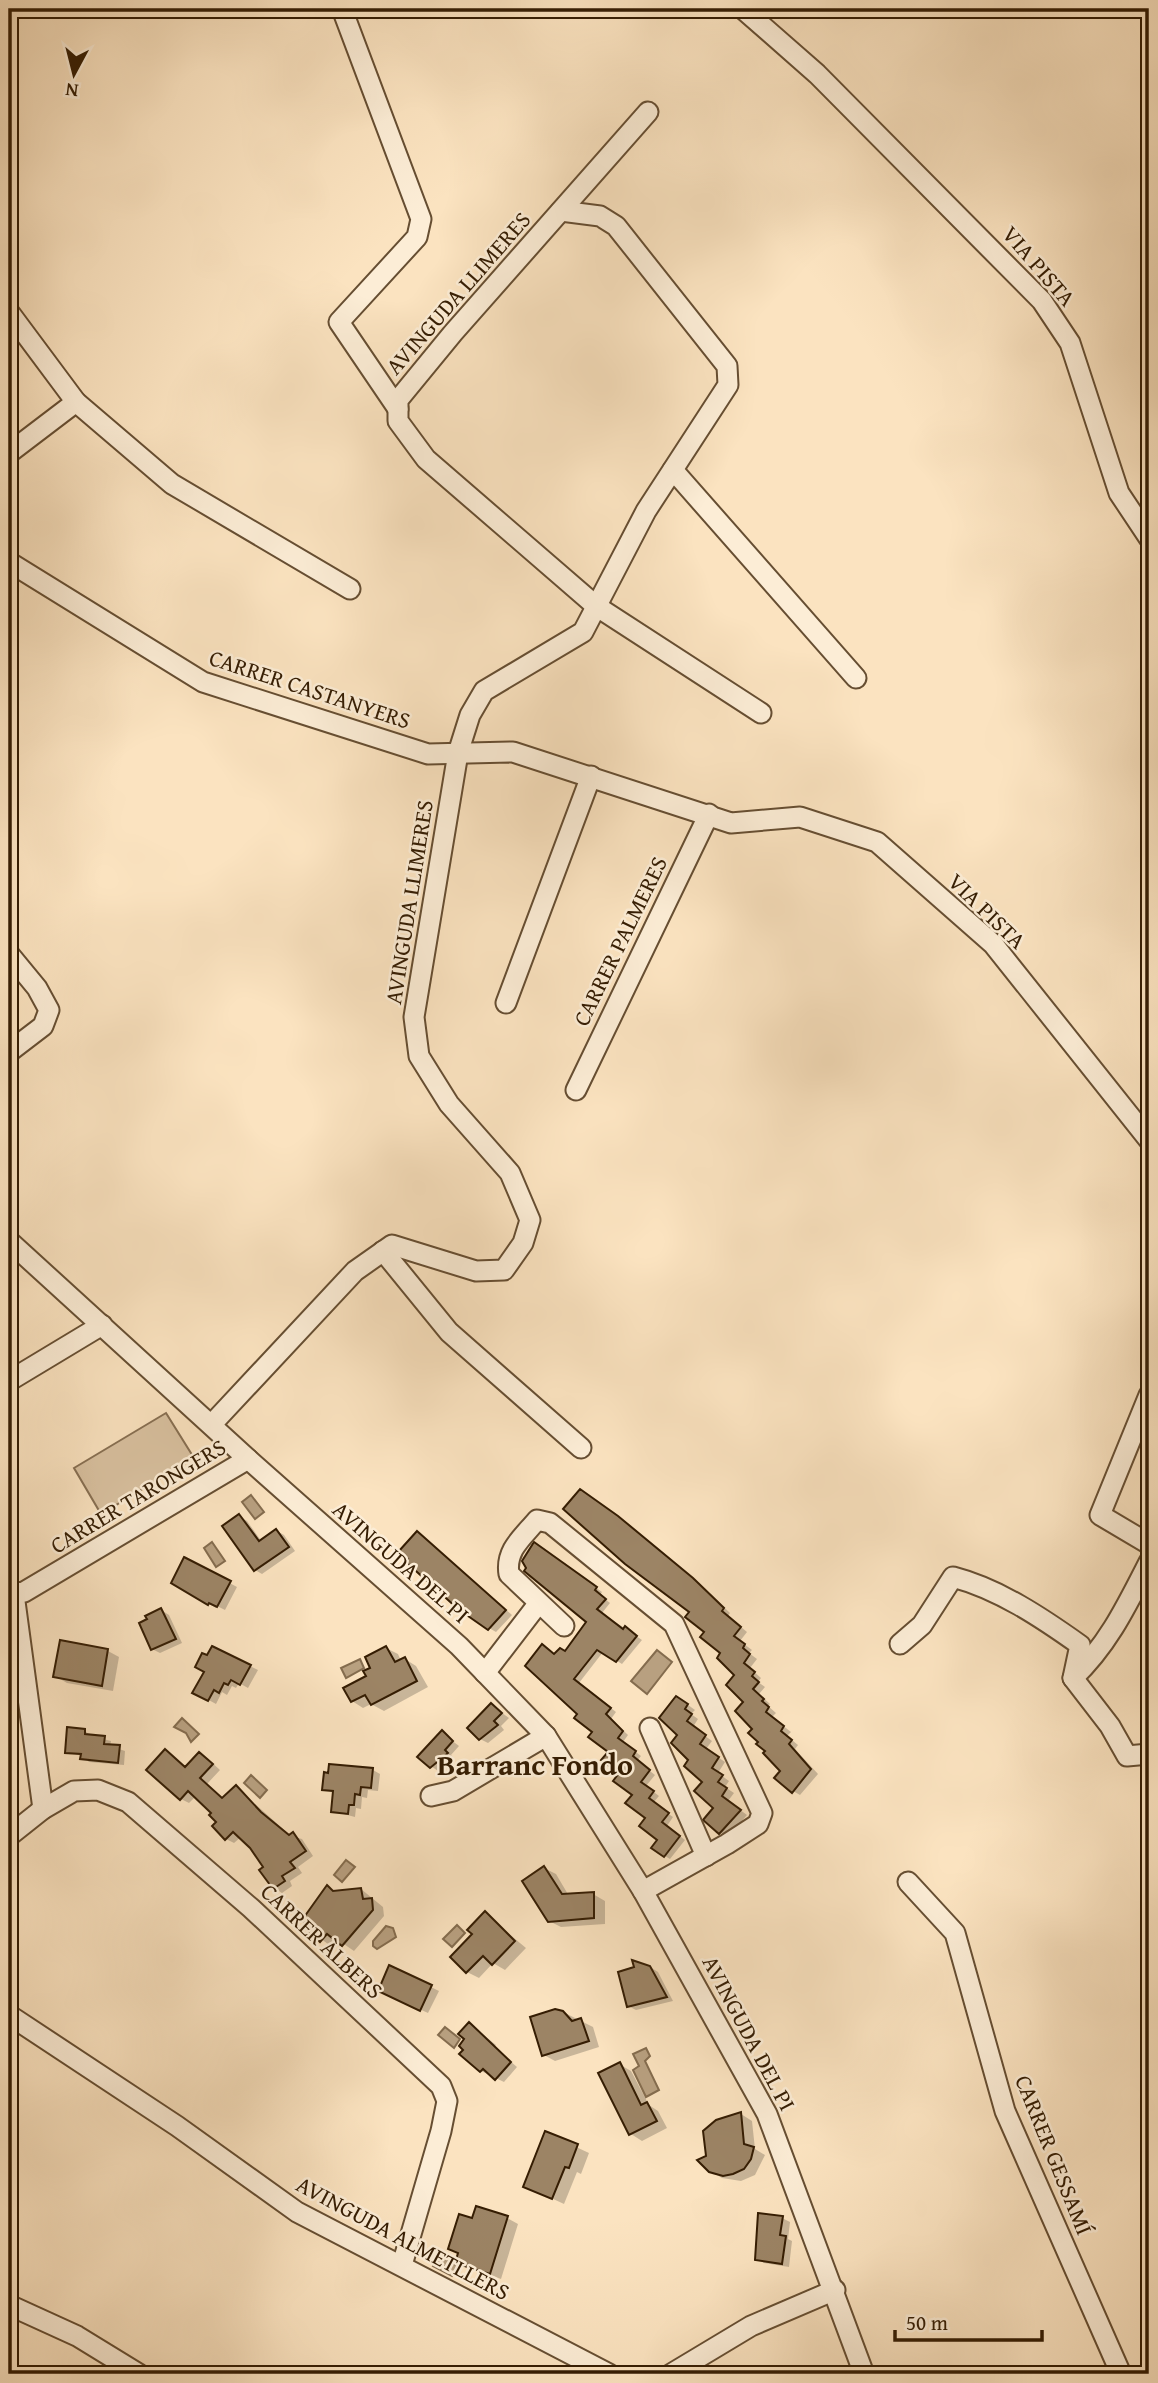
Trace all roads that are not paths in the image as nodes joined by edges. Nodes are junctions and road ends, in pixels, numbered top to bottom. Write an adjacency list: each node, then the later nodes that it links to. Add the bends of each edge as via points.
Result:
1 (342, 9): 7 (street, AVINGUDA LLIMERES, via 421,219 417,237 339,322)
2 (756, 13): 10 (street, VIA PISTA, via 1042,301 1070,343 1119,493)
3 (648, 112): 4 (street, AVINGUDA LLIMERES)
4 (561, 211): 7 (street, AVINGUDA LLIMERES, via 453,333 398,400); 9 (street, AVINGUDA LLIMERES, via 600,216 616,226 727,366 728,385)
5 (9, 312): 6 (street)
6 (76, 402): 8 (street); 12 (street, via 172,484)
7 (398, 409): 13 (street, AVINGUDA LLIMERES, via 398,421 426,459)
8 (9, 453)
9 (673, 470): 13 (street, AVINGUDA LLIMERES, via 646,511); 14 (street)
10 (1149, 538)
11 (9, 562): 16 (street, CARRER CASTANYERS, via 203,682 428,754)
12 (350, 589)
13 (597, 606): 15 (street, AVINGUDA LLIMERES); 16 (street, AVINGUDA LLIMERES, via 583,632 484,691 470,715)
14 (856, 678)
15 (761, 713)
16 (458, 753): 17 (street, via 513,751); 25 (street, AVINGUDA LLIMERES, via 414,1017 419,1056 449,1104 510,1173 530,1220 523,1243 504,1270 476,1271 392,1245)
17 (591, 776): 18 (street); 20 (street)
18 (709, 814): 22 (street, CARRER PALMERES); 23 (street, VIA PISTA, via 731,823 800,817 877,842 993,944)
19 (9, 954): 21 (street, via 50,1010 43,1026)
20 (506, 1003)
21 (9, 1052)
22 (576, 1090)
23 (1149, 1140)
24 (9, 1241): 26 (street)
25 (383, 1251): 29 (street, via 355,1270); 30 (street, via 449,1332)
26 (102, 1325): 27 (street); 29 (street)
27 (9, 1381)
28 (1149, 1395): 32 (street, via 1100,1515)
29 (212, 1424): 31 (street, CARRER TARONGERS)
30 (581, 1448)
31 (248, 1459): 34 (street, CARRER TARONGERS, via 24,1592); 38 (street, AVINGUDA DEL PI)
32 (1149, 1544)
33 (1149, 1562): 39 (street, via 1097,1656)
34 (12, 1594): 44 (street)
35 (538, 1604): 36 (street); 38 (street); 46 (street, via 509,1574 507,1562 510,1551 537,1520 550,1522 674,1624 762,1813 758,1824)
36 (564, 1626)
37 (900, 1644): 39 (street, via 922,1625 953,1577 1045,1620 1080,1645)
38 (485, 1673): 41 (street, AVINGUDA DEL PI)
39 (1073, 1678): 42 (street, via 1127,1756)
40 (650, 1728): 46 (street)
41 (546, 1736): 43 (street, via 463,1786); 48 (street, AVINGUDA DEL PI)
42 (1149, 1754)
43 (431, 1796)
44 (43, 1810): 45 (street, CARRER ÀLBERS); 50 (street, CARRER ÀLBERS, via 74,1791 98,1790 128,1802 251,1908 441,2086 447,2101 441,2130)
45 (9, 1836)
46 (706, 1856): 48 (street)
47 (908, 1882): 57 (street, CARRER GESSAMÍ, via 955,1933 1005,2111)
48 (643, 1891): 51 (street, AVINGUDA DEL PI, via 767,2114)
49 (9, 2015): 50 (street, AVINGUDA ALMETLLERS, via 297,2212)
50 (402, 2265): 54 (street, AVINGUDA ALMETLLERS)
51 (835, 2290): 55 (street, via 751,2326); 56 (street, AVINGUDA DEL PI)
52 (9, 2305): 53 (street, via 77,2336)
53 (139, 2374)
54 (609, 2374)
55 (671, 2374)
56 (864, 2374)
57 (1121, 2374)

